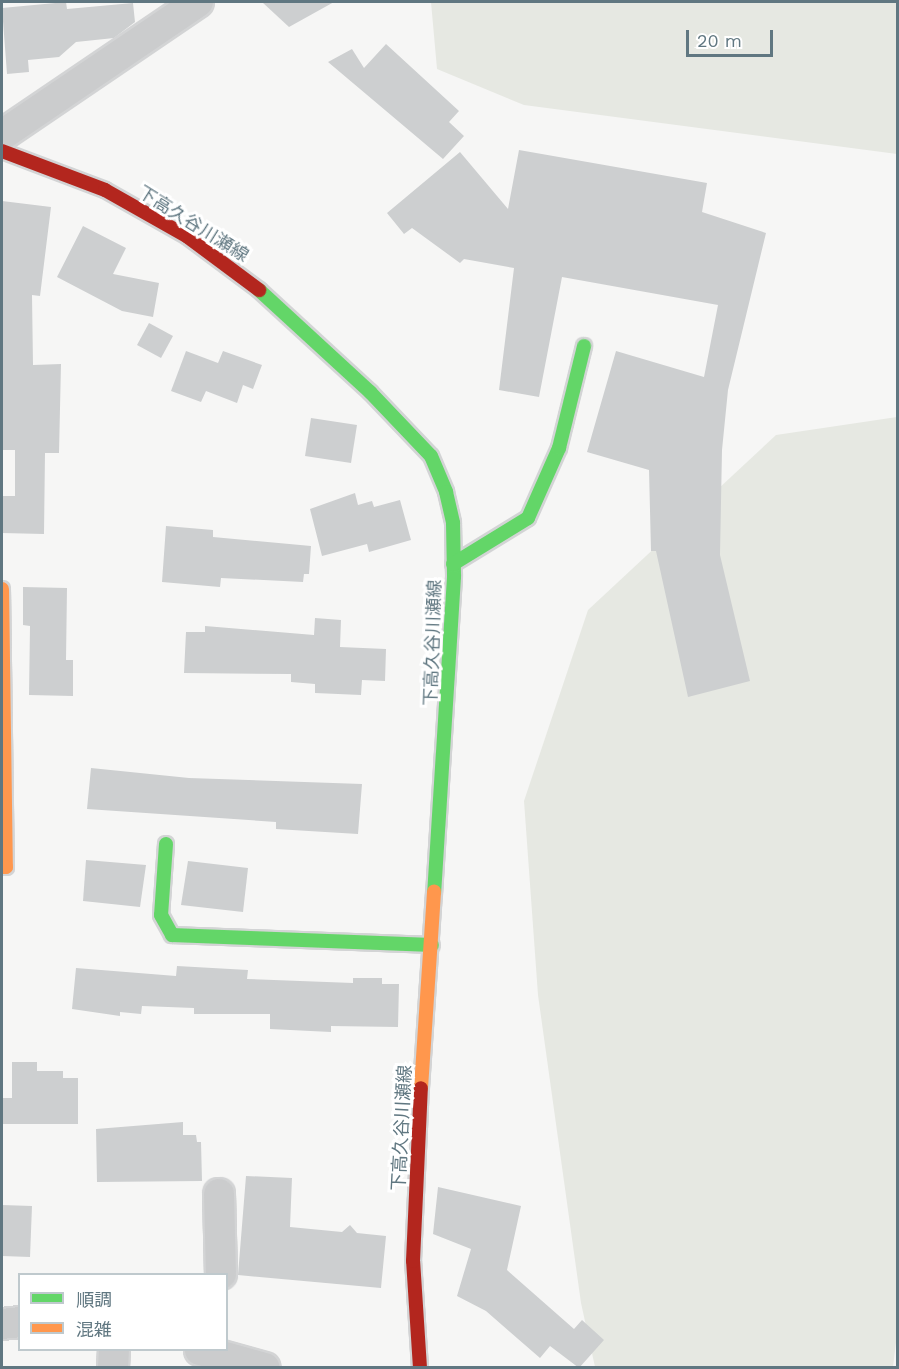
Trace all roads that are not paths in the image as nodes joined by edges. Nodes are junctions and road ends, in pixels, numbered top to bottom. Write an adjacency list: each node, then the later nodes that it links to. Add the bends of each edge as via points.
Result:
1 (198, 2): 2 (street)
2 (162, 13): 3 (street)
3 (2, 135)
4 (2, 151): 6 (main road, 下高久谷川瀬線, via 105,190 188,237 245,278 370,392 431,456 453,523)
5 (584, 346): 6 (main road, via 559,448 546,485 528,518)
6 (453, 564): 11 (main road, 下高久谷川瀬線)
7 (2, 589): 8 (main road)
8 (4, 708): 10 (main road, via 6,867)
9 (165, 844): 11 (main road, via 161,915 172,935)
10 (2, 867)
11 (432, 945): 20 (main road, 下高久谷川瀬線, via 413,1261)
12 (219, 1194): 13 (street)
13 (221, 1273)
14 (18, 1322): 15 (street)
15 (2, 1324)
16 (114, 1351): 18 (street)
17 (216, 1352): 19 (street)
18 (113, 1368)
19 (265, 1368)
20 (420, 1368)

